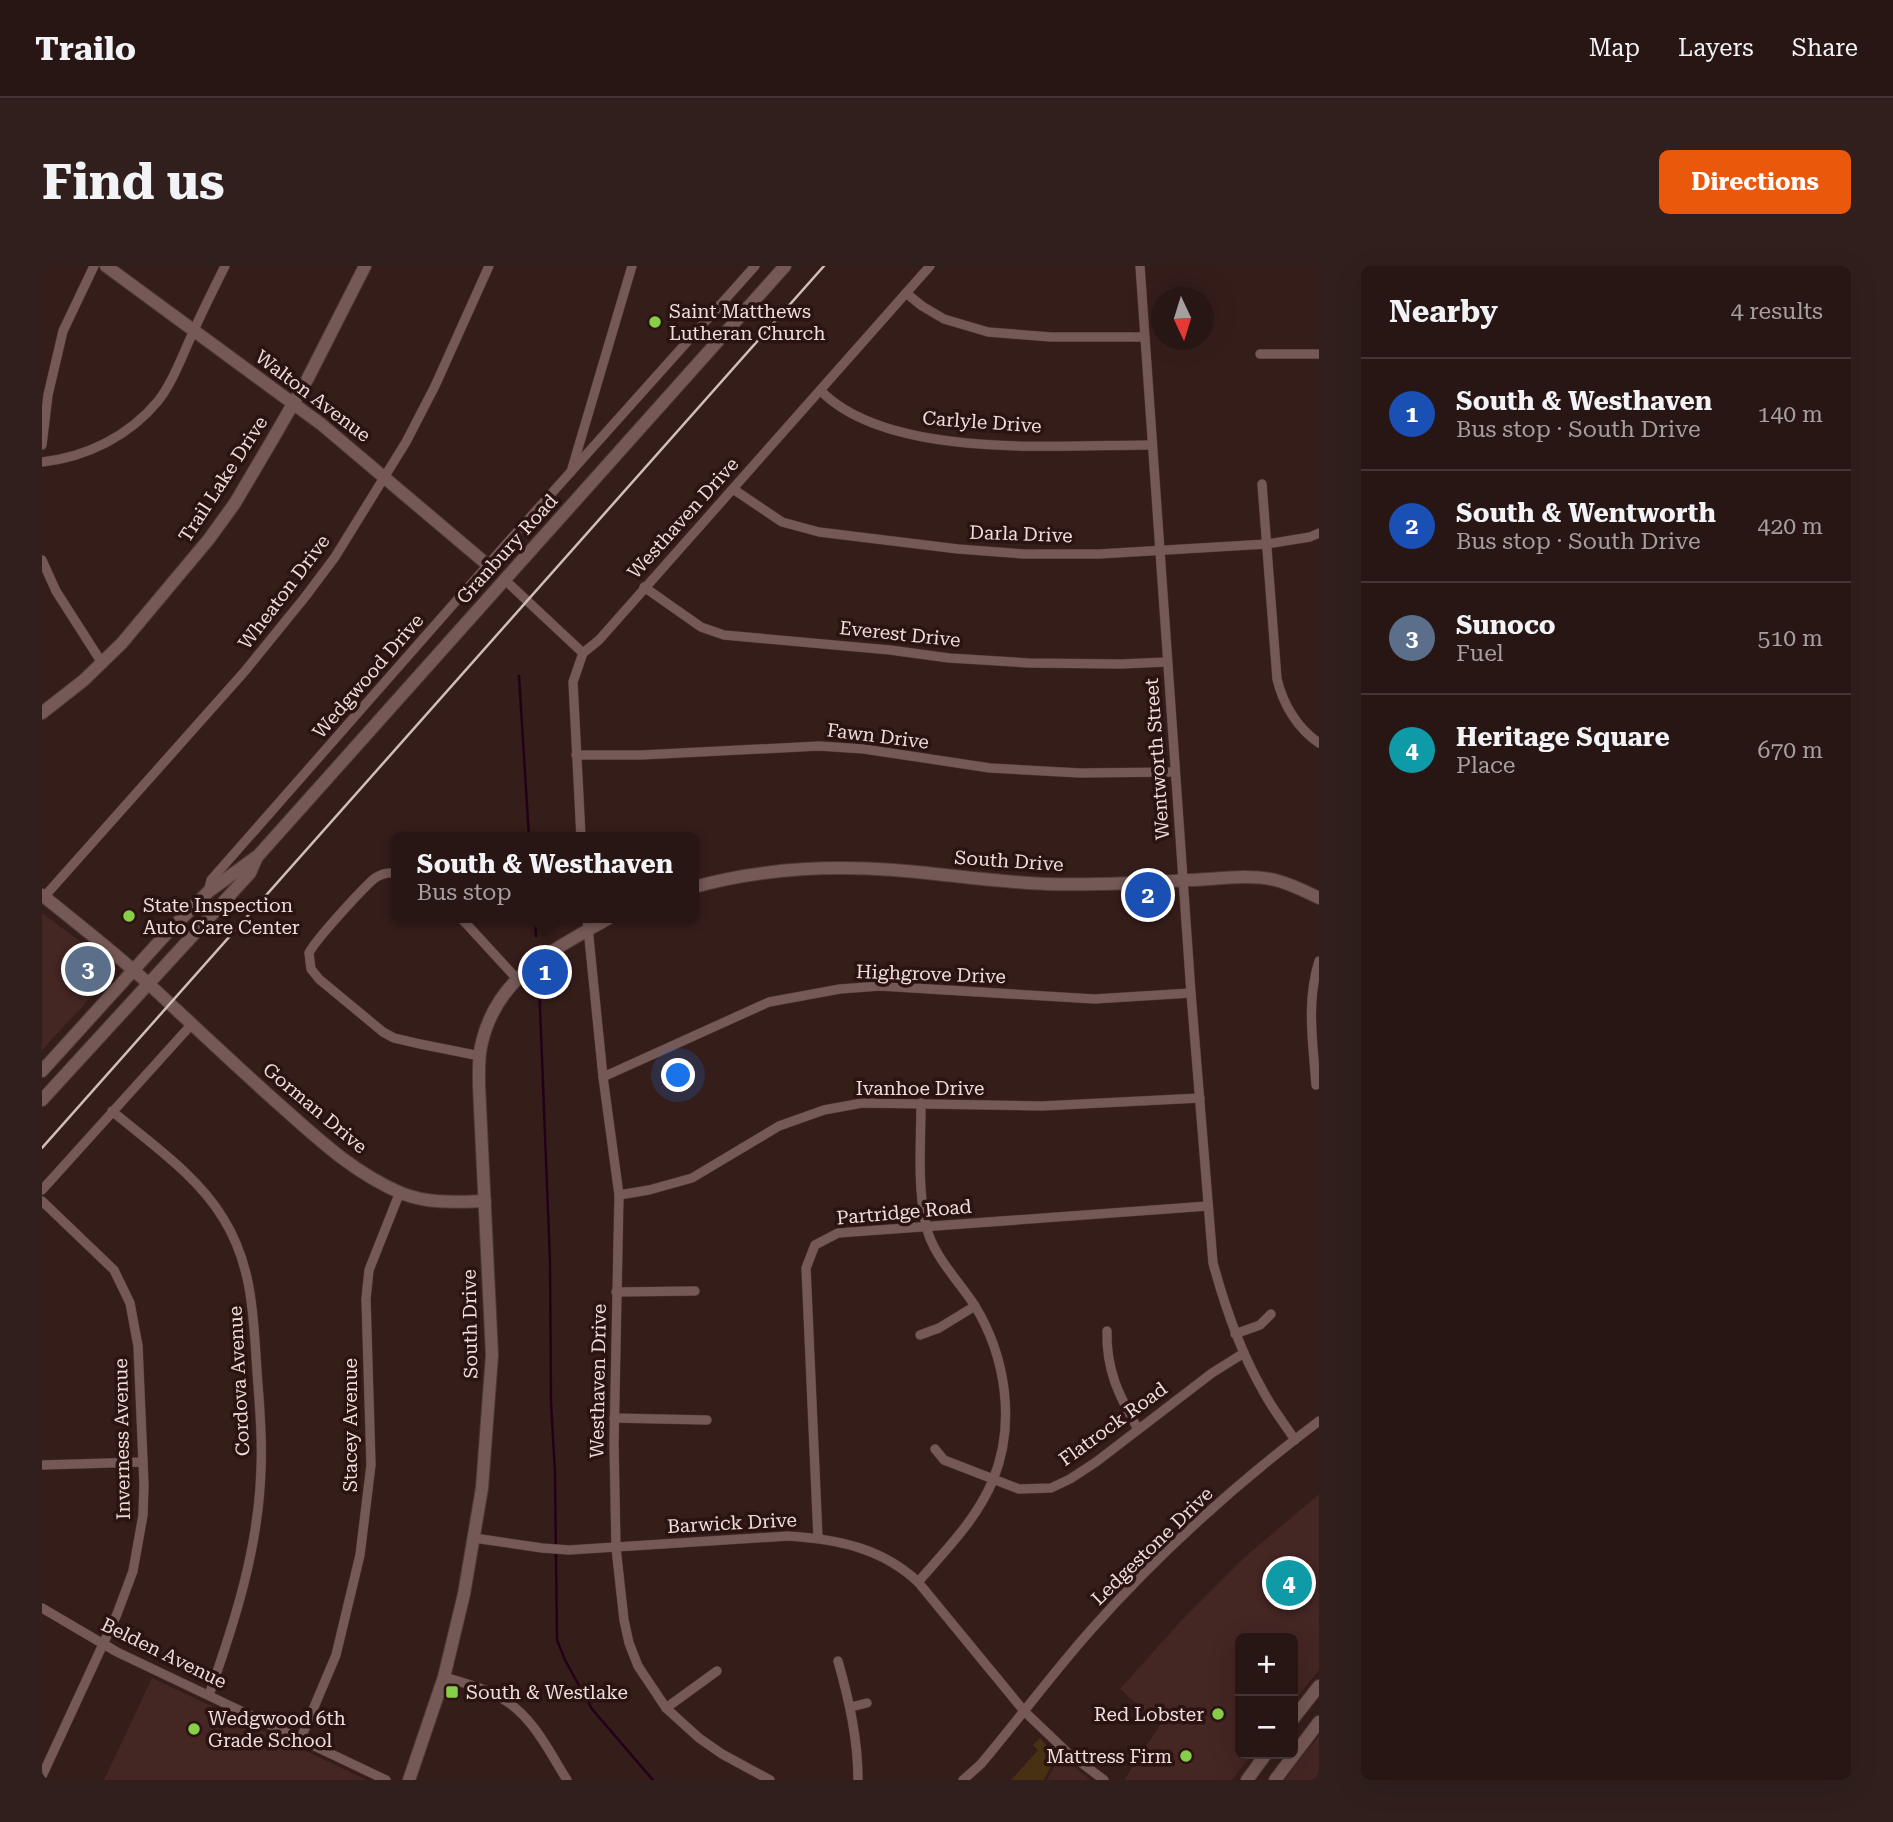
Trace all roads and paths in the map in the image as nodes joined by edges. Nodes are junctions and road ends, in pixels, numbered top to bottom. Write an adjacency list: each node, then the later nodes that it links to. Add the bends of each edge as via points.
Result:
1 (94, 266): 19 (street, via 63,331)
2 (106, 266): 12 (street, Walton Avenue)
3 (225, 266): 12 (street)
4 (365, 266): 17 (street, Trail Lake Drive)
5 (489, 266): 22 (street, Wheaton Drive, via 435,386)
6 (632, 266): 21 (street)
7 (755, 266): 21 (street, Wedgwood Drive)
8 (785, 266): 30 (street, Granbury Road)
9 (930, 266): 11 (street, Westhaven Drive)
10 (1140, 266): 13 (street, Wentworth Street)
11 (906, 293): 13 (street, via 944,318 988,332); 16 (street, Westhaven Drive)
12 (194, 331): 17 (street, Walton Avenue); 20 (street, via 160,398 146,414 124,432 82,454)
13 (1145, 337): 18 (street, Wentworth Street)
14 (1260, 354): 15 (street)
15 (1319, 354)
16 (821, 391): 18 (street, Carlyle Drive, via 850,414 875,425 928,437 1014,445); 24 (street, Westhaven Drive)
17 (293, 404): 22 (street, Walton Avenue); 34 (street, Trail Lake Drive, via 209,539)
18 (1152, 445): 27 (street, Wentworth Street)
19 (42, 446)
20 (42, 462)
21 (570, 474): 29 (street, Wedgwood Drive)
22 (385, 477): 29 (street, Walton Avenue); 45 (street, Wheaton Drive, via 335,557 245,671)
23 (1262, 484): 26 (street)
24 (733, 489): 27 (street, Darla Drive, via 782,522 819,532 1024,554); 31 (street, Westhaven Drive)
25 (1319, 533): 26 (street, Darla Drive)
26 (1267, 544): 27 (street, Darla Drive); 36 (street, via 1281,695 1296,720)
27 (1159, 551): 33 (street, Wentworth Street)
28 (42, 560): 34 (street)
29 (489, 566): 44 (street, Wedgwood Drive, via 211,880)
30 (505, 580): 32 (street); 40 (street, Granbury Road)
31 (644, 587): 32 (street, Westhaven Drive); 33 (street, Everest Drive, via 701,628 724,635 1029,663)
32 (583, 653): 37 (street, Westhaven Drive, via 573,682)
33 (1167, 662): 38 (street, Wentworth Street)
34 (102, 663): 35 (street, Trail Lake Drive)
35 (42, 713)
36 (1319, 743)
37 (576, 755): 38 (street, Fawn Drive, via 819,746 990,768); 39 (street, Westhaven Drive)
38 (1175, 772): 42 (street, Wentworth Street)
39 (580, 832)
40 (257, 857): 44 (street, Granbury Road); 49 (street, Granbury Road, via 250,873)
41 (391, 872): 56 (street, via 376,877 320,937 309,953 311,969 383,1032)
42 (1183, 881): 43 (street, South Drive, via 1047,884 818,868); 46 (street, South Drive, via 1259,878 1301,888); 54 (street, Wentworth Street)
43 (699, 886)
44 (208, 892): 49 (street, via 205,911 183,935); 51 (street, Granbury Road)
45 (43, 896): 51 (street, Gorman Drive)
46 (1319, 898)
47 (466, 923): 52 (street)
48 (588, 924): 52 (street, South Drive); 58 (street, Westhaven Drive)
49 (175, 955): 53 (street, Granbury Road)
50 (1319, 961): 59 (street, via 1311,1003)
51 (132, 970): 53 (street, Gorman Drive); 57 (street, Granbury Road)
52 (516, 978): 56 (street, South Drive, via 491,1014)
53 (149, 984): 55 (street, Gorman Drive); 61 (street, Granbury Road)
54 (1191, 993): 58 (street, Highgrove Drive, via 1094,999 880,986 839,989 769,1002); 60 (street, Wentworth Street)
55 (191, 1025): 63 (street); 65 (street, Gorman Drive, via 338,1156)
56 (480, 1056): 68 (street, South Drive)
57 (42, 1071)
58 (603, 1077): 66 (street, Westhaven Drive)
59 (1316, 1085)
60 (1200, 1098): 62 (street, Ivanhoe Drive, via 1042,1106); 69 (street, Wentworth Street)
61 (42, 1100)
62 (921, 1103): 66 (street, Ivanhoe Drive, via 862,1102 813,1113 779,1126 692,1178); 70 (street, via 920,1175)
63 (112, 1111): 64 (street); 98 (street, Cordova Avenue, via 187,1175 222,1215 237,1242 252,1295 261,1468 255,1536 235,1620)
64 (42, 1190)
65 (400, 1192): 68 (street, Gorman Drive, via 447,1203); 105 (street, Stacey Avenue, via 369,1270 371,1465 360,1555 336,1656)
66 (619, 1195): 72 (street, Westhaven Drive)
67 (42, 1201): 85 (street, Inverness Avenue, via 114,1270 130,1303 138,1346)
68 (485, 1201): 88 (street, South Drive, via 492,1355)
69 (1208, 1206): 70 (street, Partridge Road); 76 (street, Wentworth Street, via 1213,1262)
70 (926, 1226): 73 (street, via 939,1254); 89 (street, Partridge Road, via 838,1233 815,1245 809,1256 808,1357)
71 (695, 1291): 72 (street)
72 (616, 1292): 79 (street, Westhaven Drive)
73 (975, 1306): 77 (street); 87 (street, via 986,1326 1005,1393 1004,1437)
74 (1271, 1314): 76 (street, via 1259,1325)
75 (1107, 1331): 82 (street, via 1108,1364)
76 (1236, 1334): 78 (street, Wentworth Street)
77 (920, 1335)
78 (1244, 1353): 82 (street, Flatrock Road); 83 (street, Wentworth Street)
79 (614, 1418): 80 (street); 90 (street, Westhaven Drive)
80 (707, 1420)
81 (1319, 1421): 83 (street, Ledgestone Drive)
82 (1138, 1429): 87 (street, Flatrock Road, via 1096,1462 1051,1488 1019,1489)
83 (1295, 1440): 102 (street, Ledgestone Drive, via 1216,1506 1132,1586)
84 (935, 1449): 87 (street, Flatrock Road, via 944,1460)
85 (143, 1462): 86 (street); 93 (street, Inverness Avenue, via 139,1545)
86 (42, 1465)
87 (993, 1480): 91 (street, via 961,1533)
88 (474, 1538): 90 (street, Barwick Drive, via 542,1548); 96 (street, South Drive)
89 (818, 1538): 90 (street, Barwick Drive); 91 (street, Barwick Drive, via 864,1548 897,1564)
90 (616, 1548): 101 (street, Westhaven Drive, via 629,1643 638,1666)
91 (918, 1582): 102 (street, Barwick Drive)
92 (42, 1608): 93 (street, Belden Avenue)
93 (104, 1644): 98 (street, Belden Avenue); 107 (street, Inverness Avenue)
94 (838, 1661): 100 (street)
95 (717, 1671): 101 (street)
96 (444, 1677): 108 (street, via 506,1700 534,1727); 110 (street, South Drive)
97 (1319, 1686): 103 (street)
98 (209, 1695): 105 (street, Belden Avenue)
99 (867, 1703): 100 (street)
100 (850, 1707): 112 (street)
101 (666, 1708): 111 (street, Westhaven Drive, via 722,1754)
102 (1024, 1711): 113 (street); 114 (street, Barwick Drive)
103 (1298, 1712)
104 (1319, 1721): 116 (street)
105 (301, 1738): 109 (street, Belden Avenue)
106 (1262, 1759): 115 (street)
107 (42, 1776)
108 (565, 1779)
109 (386, 1780)
110 (410, 1780)
111 (770, 1780)
112 (858, 1780)
113 (963, 1780)
114 (1104, 1780)
115 (1247, 1780)
116 (1275, 1780)

